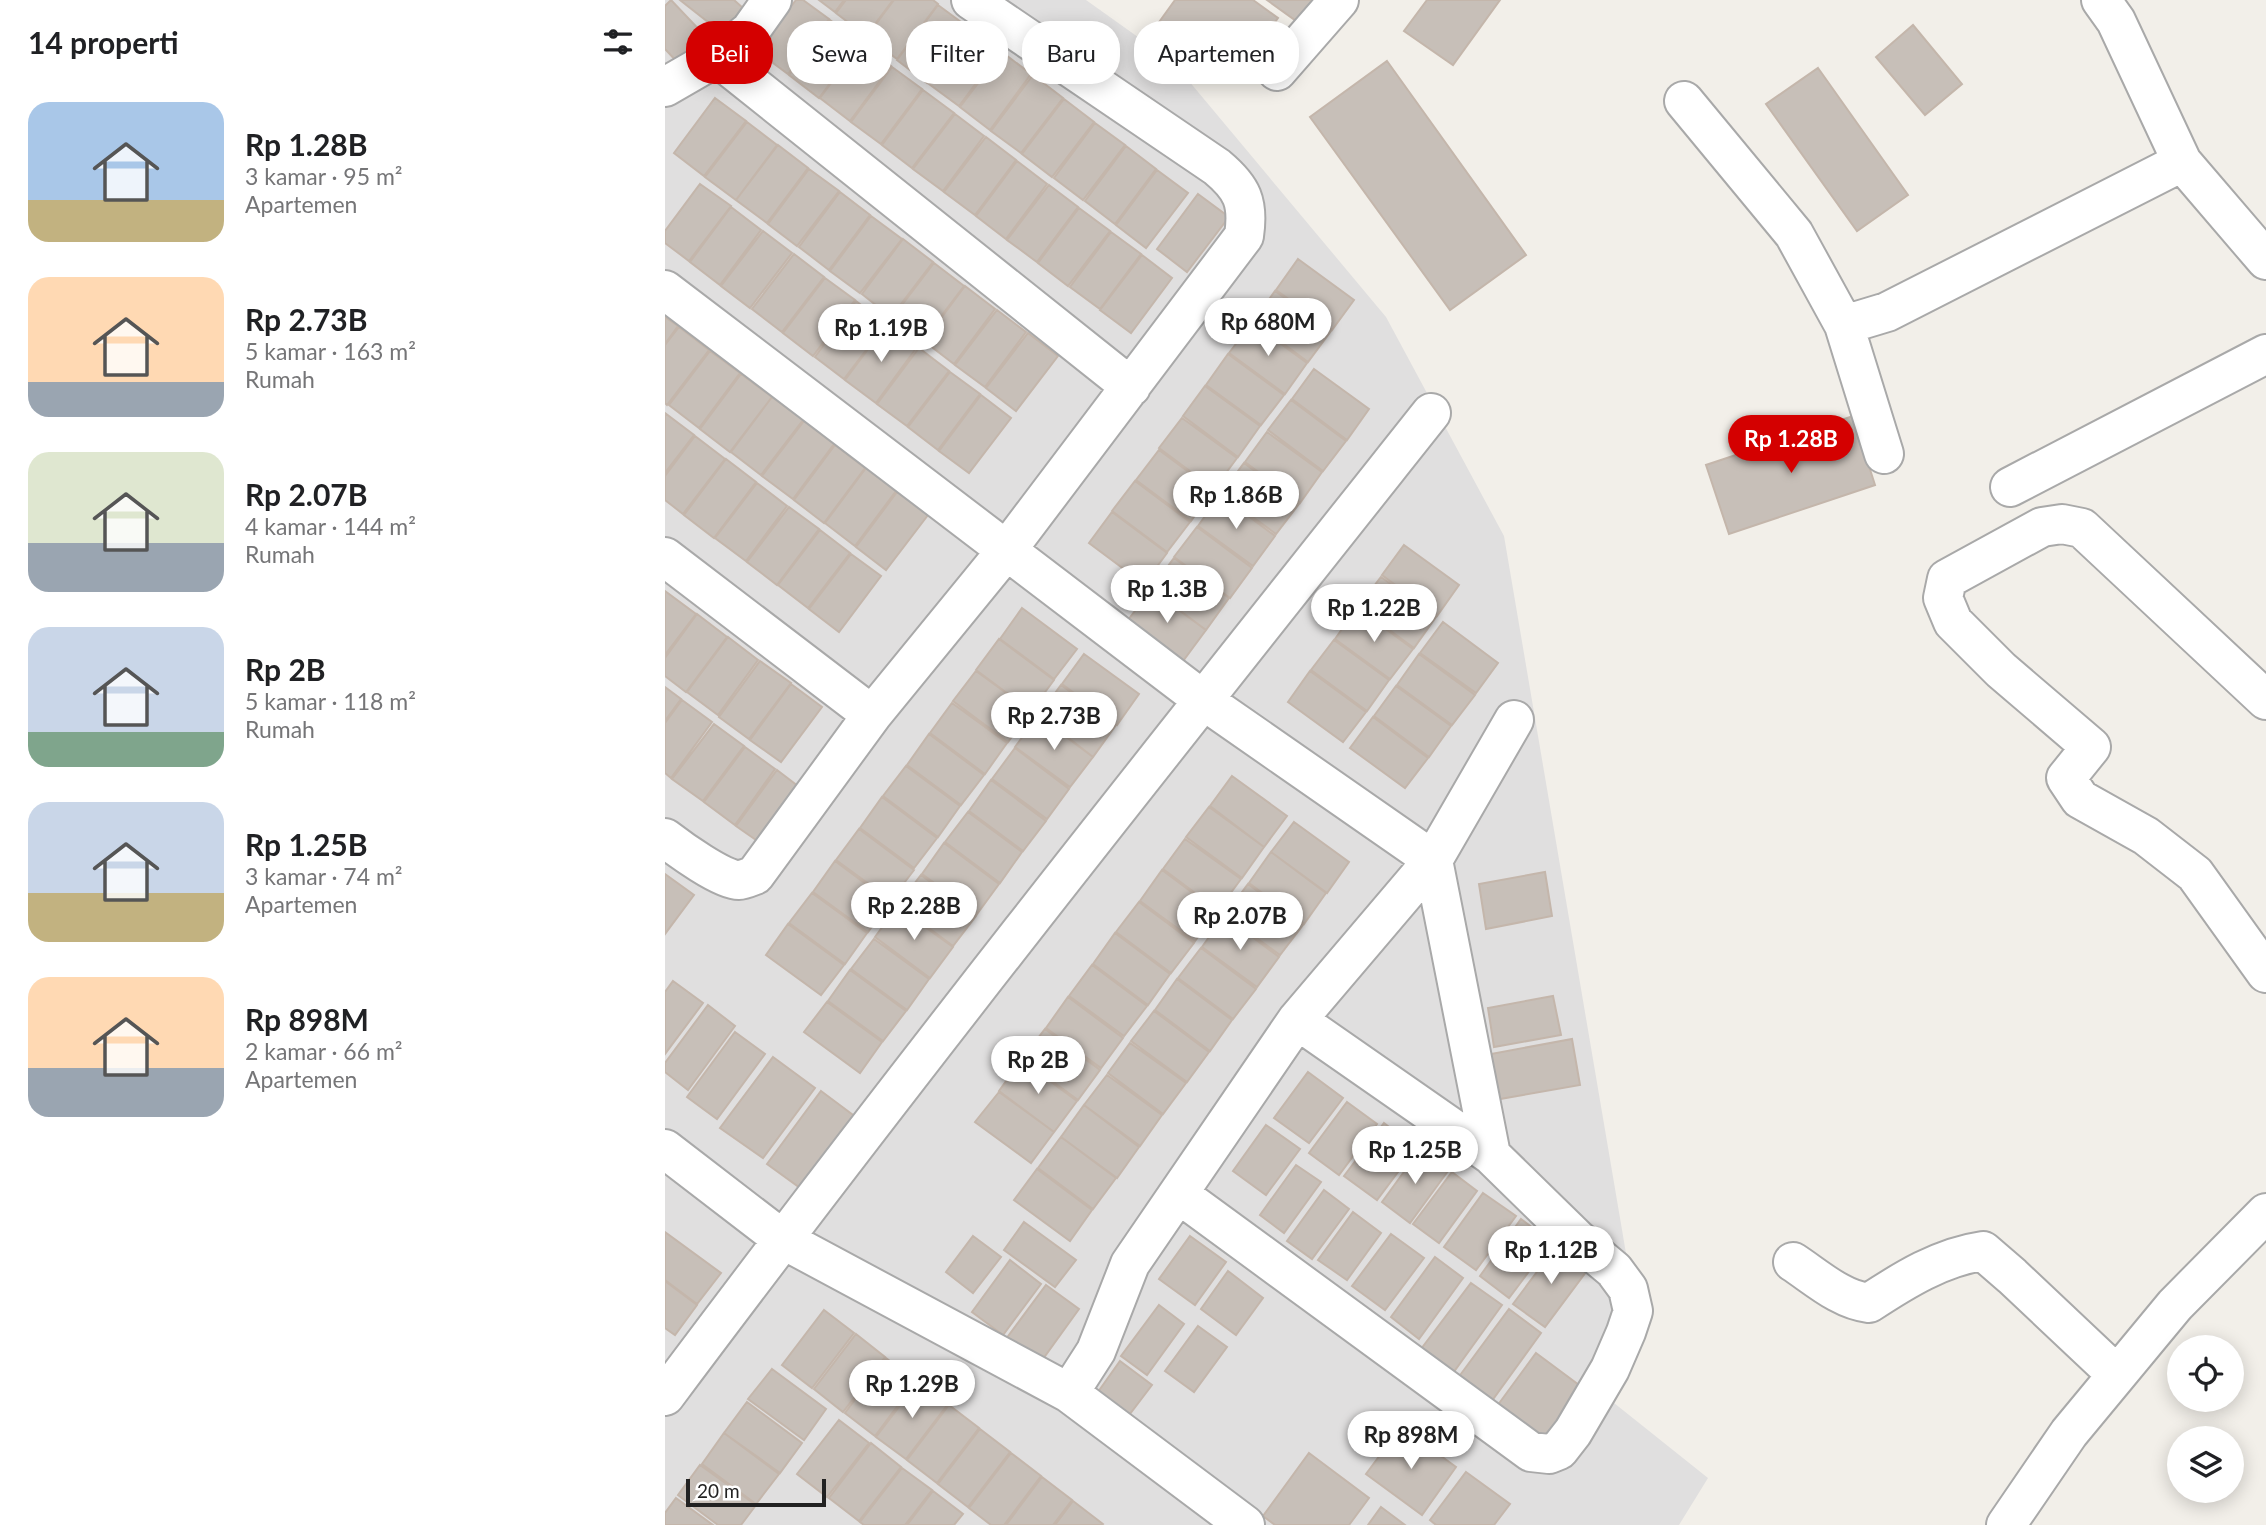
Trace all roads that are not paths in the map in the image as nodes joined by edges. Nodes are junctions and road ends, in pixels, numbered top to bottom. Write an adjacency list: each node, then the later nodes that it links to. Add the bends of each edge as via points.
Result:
1 (772, 0): 5 (street)
2 (971, 0): 16 (street, via 1217,167 1235,182 1244,202 1244,236)
3 (1339, 0): 6 (street)
4 (2101, 0): 11 (street, via 2116,21)
5 (757, 21)
6 (1299, 46)
7 (686, 75): 9 (street)
8 (751, 84): 16 (street)
9 (665, 87)
10 (1684, 101): 14 (street, via 1794,234)
11 (2182, 162): 12 (street); 14 (street, via 1887,312)
12 (2266, 260)
13 (665, 290): 20 (street)
14 (1844, 325): 18 (street)
15 (2266, 354): 19 (street)
16 (1131, 387): 20 (street)
17 (1431, 413): 22 (street)
18 (1884, 454)
19 (2010, 487)
20 (1006, 551): 22 (street); 24 (street)
21 (665, 557): 24 (street)
22 (1203, 700): 27 (street); 34 (street)
23 (2266, 700): 28 (street, via 2082,528 2042,527 1947,579 1943,598 1953,622 2091,747 2066,778 2080,799 2145,836 2195,874)
24 (873, 715): 26 (street, via 755,875 739,880 725,877)
25 (1514, 720): 27 (street)
26 (665, 838)
27 (1433, 860): 29 (street); 31 (street)
28 (2266, 973)
29 (1297, 1020): 31 (street); 32 (street)
30 (665, 1150): 34 (street)
31 (1491, 1155): 32 (street, via 1614,1270 1627,1289 1633,1311 1610,1369 1559,1450 1549,1454 1531,1452)
32 (1180, 1195): 37 (street, via 1131,1264 1096,1351)
33 (2266, 1213): 36 (street, via 2175,1305)
34 (782, 1239): 37 (street); 38 (street)
35 (1793, 1262): 36 (street, via 1836,1291 1870,1303 1935,1266 1983,1251)
36 (2117, 1375): 40 (street, via 2069,1433)
37 (1069, 1393): 39 (street)
38 (665, 1396)
39 (1229, 1521)
40 (2006, 1525)

